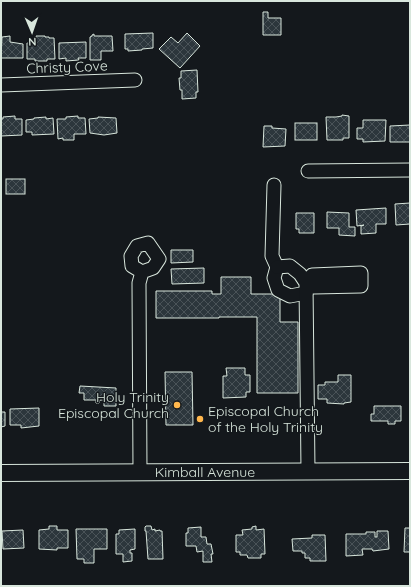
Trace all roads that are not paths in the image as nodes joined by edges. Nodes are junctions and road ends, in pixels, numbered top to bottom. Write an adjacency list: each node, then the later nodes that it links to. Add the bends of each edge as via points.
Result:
1 (135, 80): 2 (street, Christy Cove)
2 (1, 85)
3 (410, 170): 4 (street)
4 (308, 171)
5 (274, 185): 6 (street, via 272,256)
6 (277, 267): 8 (street, via 290,266 300,274); 8 (street, via 274,278 278,290 290,296)
7 (142, 272): 11 (street)
8 (306, 288): 9 (street)
9 (308, 471): 10 (main road, Kimball Avenue); 11 (main road, Kimball Avenue)
10 (410, 471)
11 (140, 472): 12 (main road, Kimball Avenue)
12 (1, 473)

